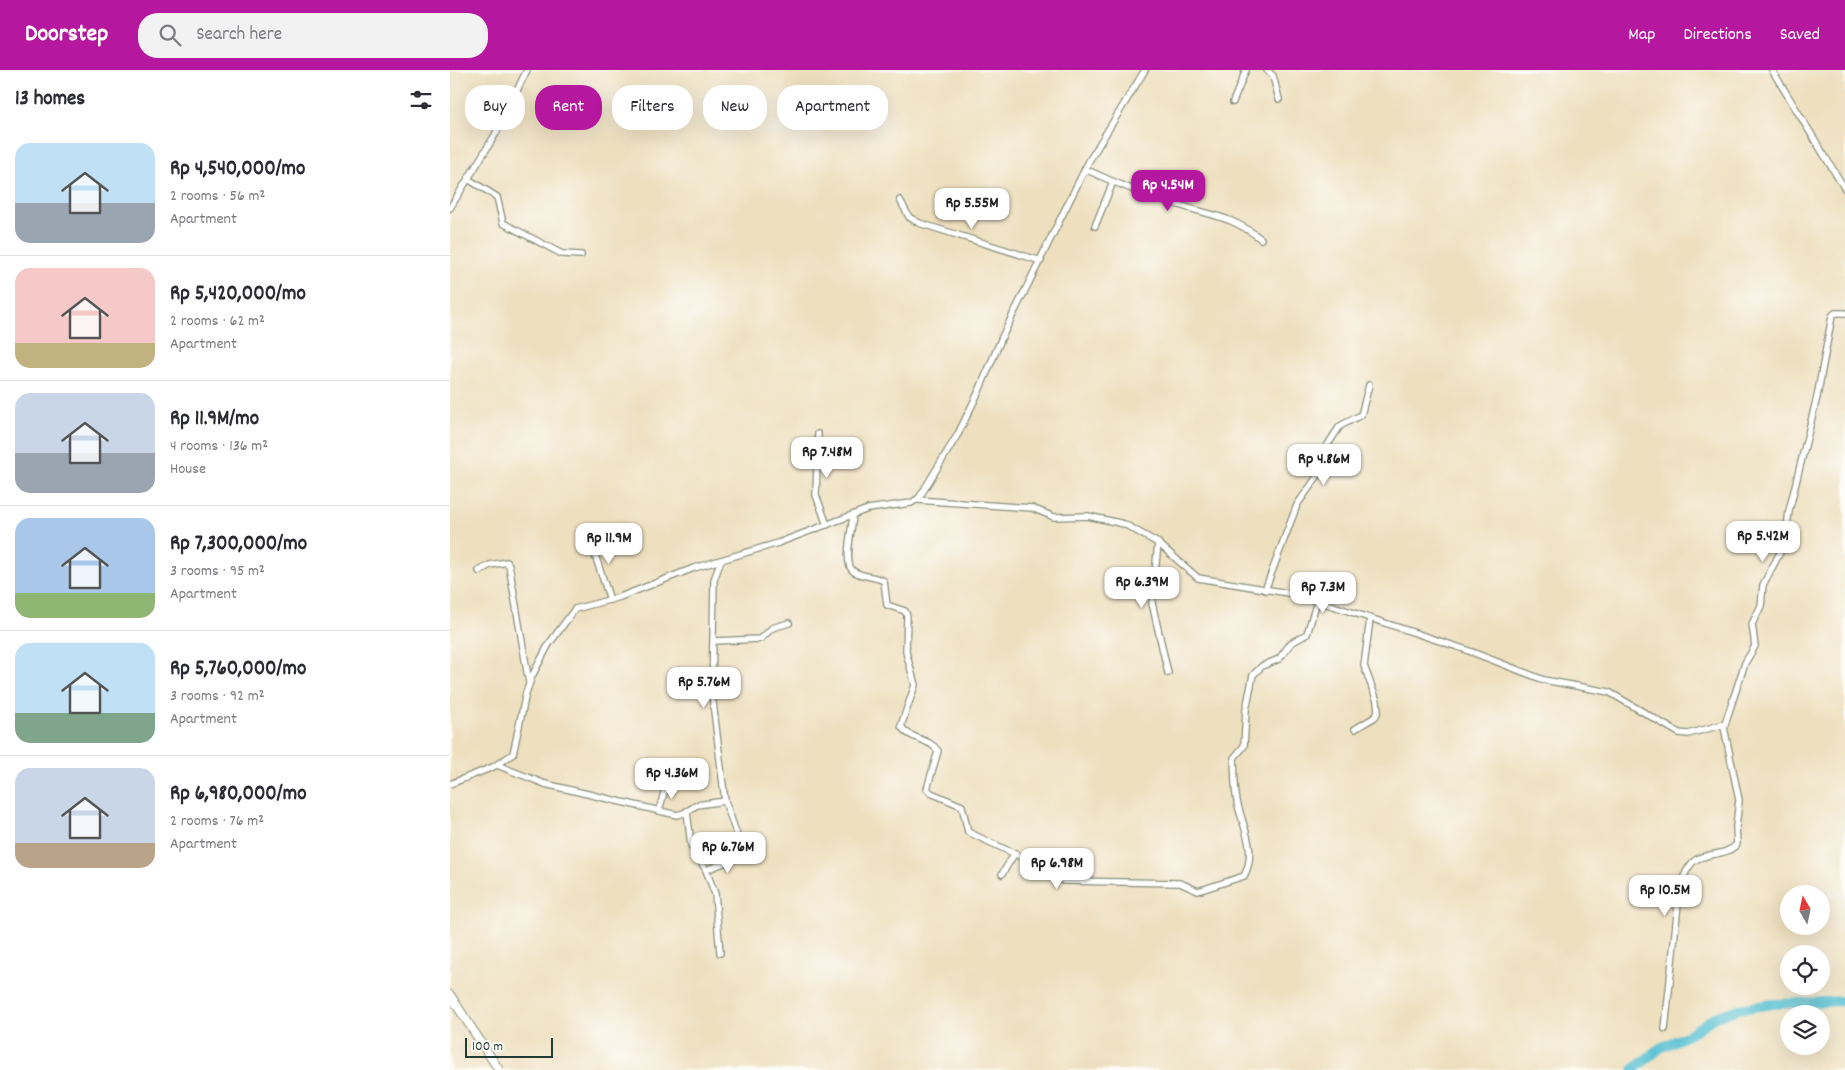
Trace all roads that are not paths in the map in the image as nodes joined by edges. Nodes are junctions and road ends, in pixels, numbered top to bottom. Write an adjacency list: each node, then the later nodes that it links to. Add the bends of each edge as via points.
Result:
1 (527, 70): 9 (street, via 507,114)
2 (1145, 70): 8 (street)
3 (1246, 70): 7 (street)
4 (1267, 70): 6 (street, via 1273,76)
5 (1772, 70): 11 (street)
6 (1279, 99)
7 (1233, 102)
8 (1085, 169): 10 (street); 17 (street)
9 (468, 179): 13 (street); 16 (street, via 497,198 503,223 562,254)
10 (1113, 182): 14 (street); 15 (street, via 1178,205 1228,218)
11 (1845, 189)
12 (900, 200): 17 (street, via 909,217 919,223)
13 (450, 208)
14 (1095, 226)
15 (1261, 239)
16 (580, 255)
17 (1041, 262): 21 (street, via 1002,337 958,434)
18 (1845, 313): 36 (street, via 1832,316 1817,397 1789,511 1785,543 1763,585 1761,606 1752,626 1755,646 1745,664)
19 (1369, 385): 28 (street, via 1361,415 1340,426 1325,449 1321,471 1297,505)
20 (818, 434): 23 (street, via 816,494)
21 (916, 500): 22 (street, via 868,509); 25 (street, via 1032,508 1054,517 1088,516 1124,524)
22 (853, 516): 23 (street); 44 (street, via 848,556 850,568 884,581 887,605 905,611 907,616 906,652 916,683 902,726 906,732 938,751 927,789 962,806 968,832)
23 (827, 525): 26 (street)
24 (588, 537): 30 (street)
25 (1158, 542): 28 (street, via 1198,578); 34 (street, via 1152,603)
26 (721, 560): 30 (street); 33 (street, via 714,580)
27 (479, 572): 35 (street, via 500,562 509,565)
28 (1264, 590): 29 (street)
29 (1318, 598): 31 (street); 44 (street, via 1307,634 1291,643 1279,660 1257,670 1251,682 1244,746 1234,758 1237,801 1250,846 1244,876 1198,891 1180,883 1071,883 1059,880)
30 (610, 600): 35 (street, via 581,607 571,613 549,644)
31 (1370, 619): 36 (street, via 1464,649 1544,680 1609,692 1679,733 1688,734); 37 (street, via 1364,666 1378,711 1375,717)
32 (789, 623): 33 (street, via 772,628 762,639)
33 (714, 641): 41 (street, via 712,694)
34 (1168, 673)
35 (529, 683): 38 (street, via 513,754)
36 (1725, 724): 49 (street, via 1739,800 1735,847 1695,860 1680,884)
37 (1355, 729)
38 (498, 765): 39 (street); 42 (street, via 545,784)
39 (450, 784)
40 (666, 785): 42 (street)
41 (725, 802): 43 (street, via 697,804); 45 (street, via 744,856)
42 (659, 810): 43 (street, via 676,815)
43 (687, 811): 45 (street, via 690,846)
44 (1015, 853): 46 (street)
45 (706, 870): 47 (street, via 715,894)
46 (1002, 874)
47 (720, 953)
48 (450, 995): 50 (street)
49 (1665, 1028)
50 (499, 1070)

